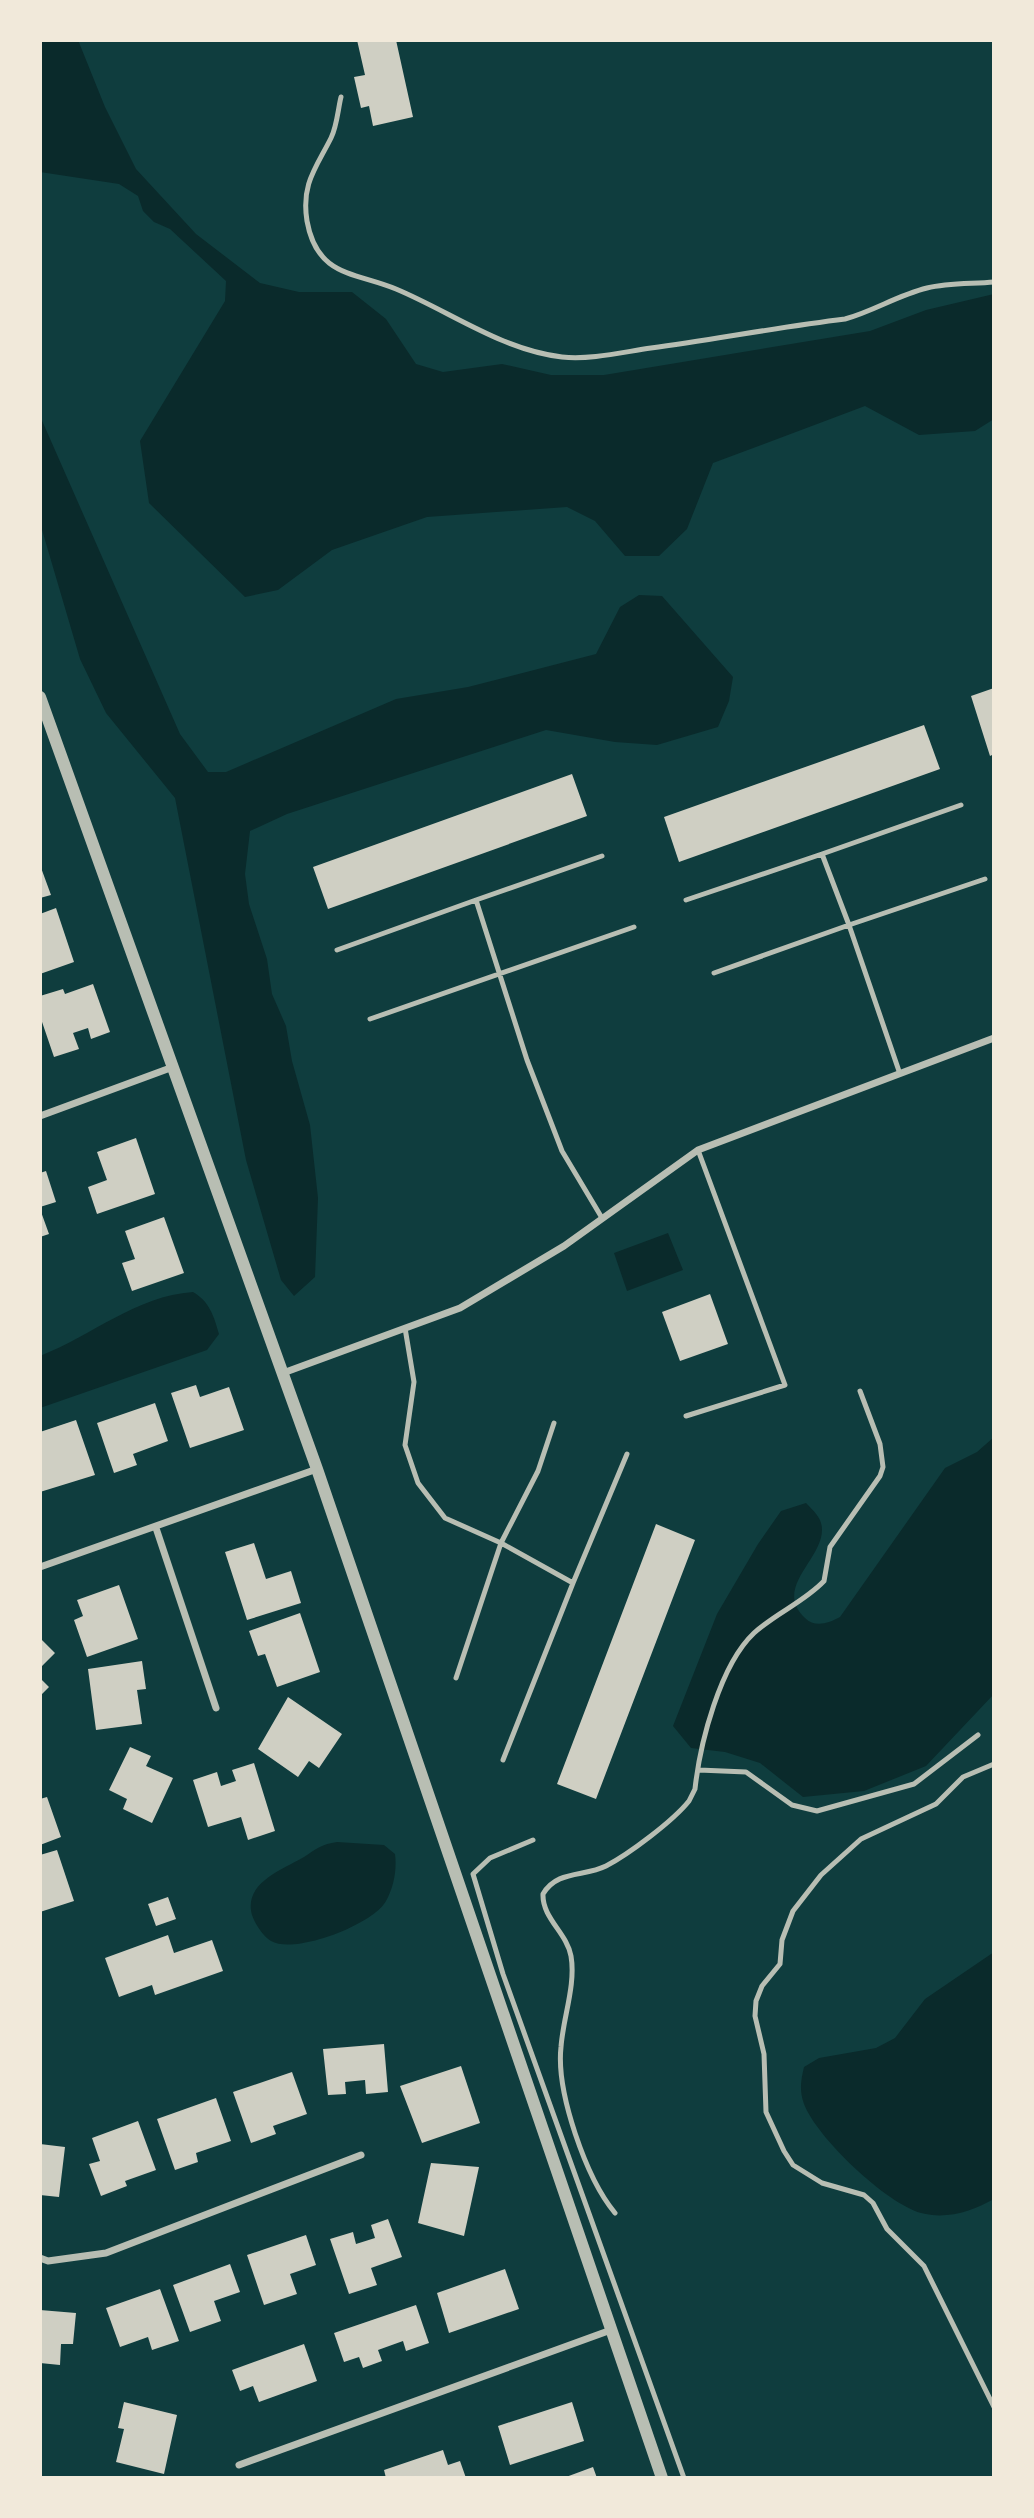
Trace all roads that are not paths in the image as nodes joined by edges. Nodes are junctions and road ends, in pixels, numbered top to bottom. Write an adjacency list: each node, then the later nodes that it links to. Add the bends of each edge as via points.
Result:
1 (341, 97): 2 (lane, via 332,136 314,165 306,190 307,221 315,247 330,266 357,279 390,286 528,349 564,357 638,350 845,319 930,287)
2 (994, 282)
3 (40, 697): 17 (street)
4 (961, 805): 5 (lane)
5 (822, 854): 9 (lane); 10 (lane)
6 (602, 856): 8 (lane)
7 (985, 879): 10 (lane)
8 (476, 900): 12 (lane); 13 (lane)
9 (686, 900)
10 (849, 925): 14 (lane); 18 (lane)
11 (634, 927): 13 (lane)
12 (337, 950)
13 (501, 971): 15 (lane); 21 (lane, via 527,1060 562,1151)
14 (715, 973)
15 (370, 1019)
16 (994, 1038): 18 (street)
17 (173, 1066): 19 (street); 23 (street)
18 (900, 1074): 20 (street)
19 (40, 1116)
20 (698, 1150): 21 (street); 25 (lane, via 785,1385)
21 (602, 1218): 22 (street, via 460,1308)
22 (405, 1328): 23 (street); 30 (lane, via 414,1382 405,1445 418,1483 444,1518)
23 (283, 1373): 28 (street)
24 (860, 1391): 38 (lane, via 880,1444 880,1476 830,1547 824,1581 741,1647 718,1695)
25 (686, 1416)
26 (554, 1423): 30 (lane, via 538,1471)
27 (627, 1454): 32 (lane)
28 (317, 1469): 29 (street); 43 (street)
29 (156, 1528): 31 (street); 34 (street)
30 (501, 1543): 32 (lane); 33 (lane)
31 (40, 1567)
32 (573, 1583): 36 (lane)
33 (456, 1678)
34 (216, 1708)
35 (978, 1735): 38 (lane, via 914,1784 817,1811 792,1805 746,1772)
36 (503, 1760)
37 (994, 1764): 44 (lane, via 963,1777 936,1804 860,1839 821,1875 793,1911 782,1940 780,1964 762,1986 755,2015 764,2054 766,2112 784,2151 793,2165 822,2183 864,2195 873,2203 887,2230 924,2266)
38 (699, 1770): 41 (lane, via 695,1789 683,1808 615,1860 590,1872 560,1877 542,1894 546,1912 571,1955 561,2049 563,2081 587,2162)
39 (533, 1840): 47 (lane, via 491,1858 473,1874 503,1974)
40 (361, 2155): 42 (street, via 106,2253 48,2261)
41 (615, 2213)
42 (40, 2258)
43 (611, 2330): 45 (street); 46 (street)
44 (994, 2407)
45 (239, 2465)
46 (662, 2478)
47 (684, 2478)

